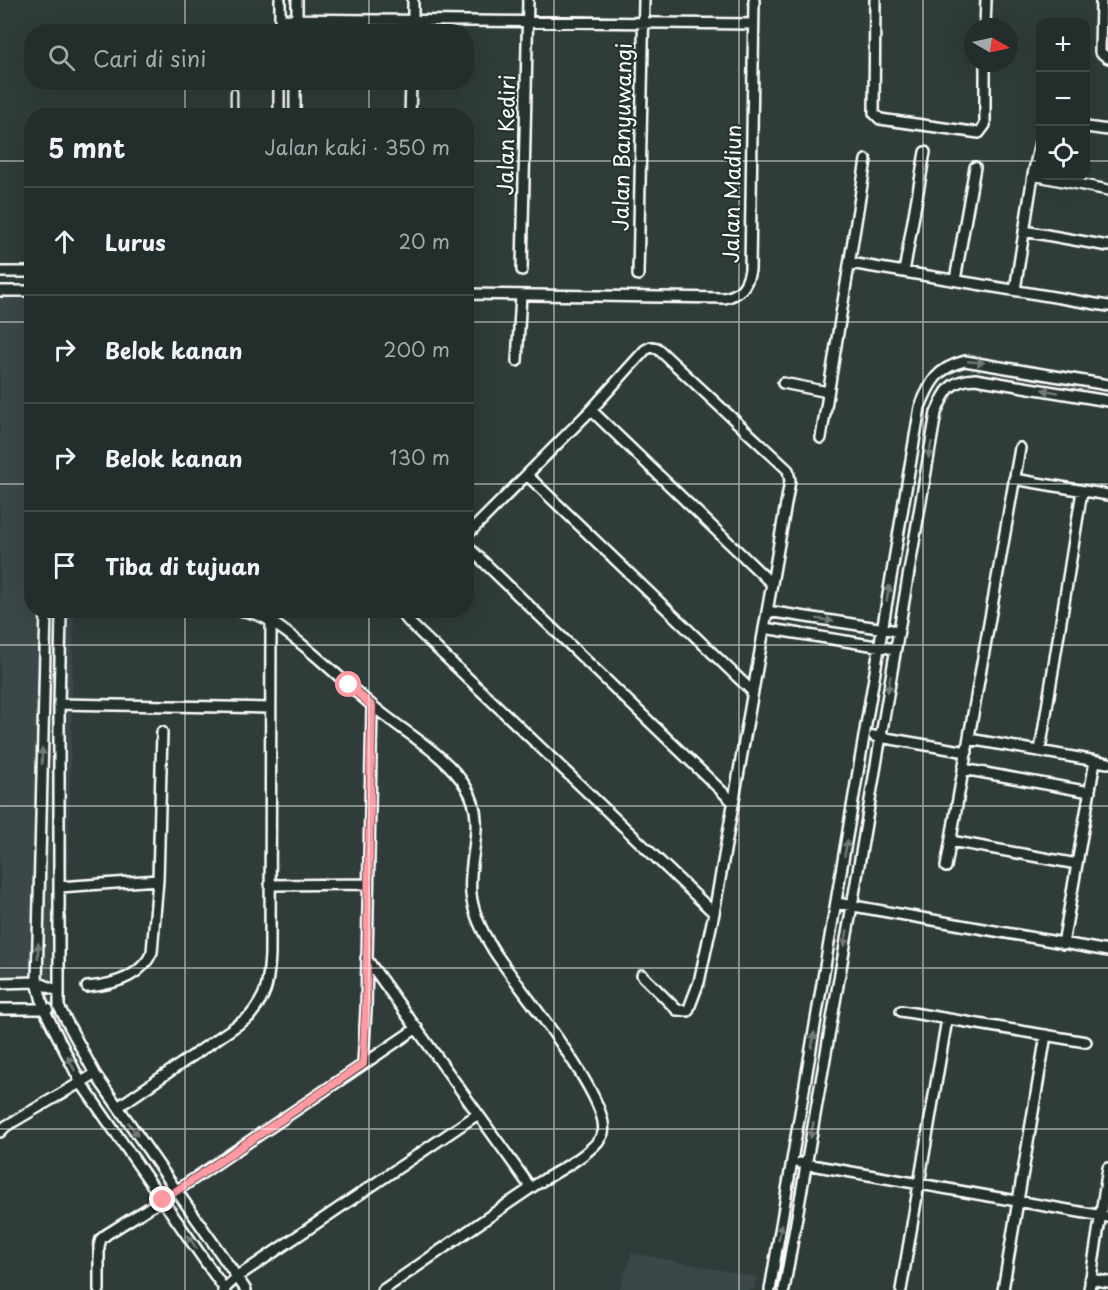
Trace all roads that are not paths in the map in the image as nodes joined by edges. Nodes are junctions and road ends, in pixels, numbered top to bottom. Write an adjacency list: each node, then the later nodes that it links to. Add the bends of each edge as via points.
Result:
1 (280, 0): 11 (street)
2 (297, 0): 12 (street)
3 (413, 0): 13 (street)
4 (528, 0): 14 (street, Jalan Kediri)
5 (644, 0): 15 (street, Jalan Banyuwangi)
6 (754, 0): 18 (street, Jalan Madiun)
7 (875, 0): 20 (street, via 876,117 976,134 984,125)
8 (986, 0): 10 (street)
9 (1101, 0): 19 (street, via 1099,46)
10 (985, 18)
11 (280, 20): 12 (street); 16 (street)
12 (297, 20): 13 (street); 17 (street)
13 (413, 21): 14 (street)
14 (528, 22): 15 (street); 40 (street, Jalan Kediri)
15 (643, 23): 18 (street); 44 (street, Jalan Banyuwangi)
16 (280, 24)
17 (297, 24)
18 (753, 24): 50 (street, Jalan Madiun, via 750,270 744,287 724,298)
19 (1107, 58)
20 (985, 72)
21 (279, 90): 26 (street)
22 (296, 90): 27 (street)
23 (411, 90): 28 (street)
24 (234, 92): 25 (lane)
25 (234, 108)
26 (279, 108)
27 (295, 108)
28 (410, 108)
29 (1090, 128): 30 (street)
30 (1108, 130)
31 (925, 152): 43 (street)
32 (867, 160): 39 (street)
33 (1036, 163): 35 (street)
34 (975, 167): 45 (street)
35 (1033, 175): 36 (street); 37 (street)
36 (1108, 190)
37 (1024, 231): 38 (street); 46 (street)
38 (1108, 246)
39 (850, 263): 43 (street); 55 (street)
40 (522, 270)
41 (0, 272): 42 (street)
42 (24, 272)
43 (904, 272): 45 (street)
44 (638, 275)
45 (955, 280): 46 (street)
46 (1015, 290): 51 (street)
47 (0, 291): 48 (street)
48 (24, 291)
49 (474, 294): 50 (street, Jalan Madiun)
50 (521, 295): 52 (street)
51 (1108, 306)
52 (517, 361)
53 (783, 383): 55 (street)
54 (1108, 385): 74 (street, one-way to 54, via 920,407 941,371 952,364 980,362)
55 (828, 392): 58 (street)
56 (1108, 401): 75 (street, one-way to 75, via 975,379 956,382 944,394 936,412)
57 (591, 410): 60 (street); 66 (street); 66 (street, via 645,350 657,348 788,470 790,481)
58 (821, 438)
59 (1020, 448): 61 (street)
60 (527, 475): 64 (street); 78 (street)
61 (1014, 479): 62 (street); 85 (street)
62 (1082, 491): 63 (street); 87 (street)
63 (1108, 495)
64 (474, 528)
65 (474, 553): 92 (street)
66 (772, 584): 67 (street)
67 (767, 611): 73 (street); 74 (street, one-way to 74)
68 (46, 618): 107 (street, one-way to 68)
69 (61, 618): 79 (street)
70 (263, 618): 72 (street)
71 (406, 618): 102 (street)
72 (271, 622): 80 (street); 81 (street)
73 (764, 628): 76 (street); 78 (street)
74 (882, 629): 75 (street); 76 (street)
75 (898, 631): 77 (street)
76 (878, 648): 77 (street); 83 (street)
77 (895, 649): 84 (street, one-way to 84)
78 (753, 692): 92 (street)
79 (59, 704): 81 (street); 99 (street)
80 (372, 706): 97 (street); 129 (street, via 452,768 466,787 475,805 478,826 471,894 478,921 492,949 585,1081 604,1120 602,1135 587,1152)
81 (270, 708): 98 (street)
82 (162, 732): 96 (street)
83 (866, 735): 84 (street); 100 (street, one-way to 83)
84 (880, 737): 86 (street); 101 (street)
85 (969, 739): 86 (street); 87 (street)
86 (967, 752): 90 (street)
87 (1040, 752): 88 (street)
88 (1095, 761): 89 (street); 91 (street)
89 (1108, 763)
90 (963, 769): 91 (street); 93 (street)
91 (1090, 792): 94 (street)
92 (733, 802): 102 (street)
93 (951, 841): 94 (street); 95 (street)
94 (1077, 864): 103 (street)
95 (946, 867)
96 (158, 880): 99 (street); 109 (street, via 148,961 114,984)
97 (368, 884): 98 (street); 105 (street)
98 (272, 885): 122 (street, via 268,981 262,1001 249,1017)
99 (59, 887): 110 (street)
100 (837, 903): 101 (street); 125 (street, one-way to 100)
101 (852, 906): 103 (street); 126 (street, one-way to 126)
102 (714, 914): 106 (street, via 699,982 688,1011 677,1010)
103 (1063, 944): 104 (street)
104 (1108, 951)
105 (366, 957): 116 (street); 119 (street)
106 (642, 975)
107 (37, 982): 108 (street); 110 (street); 113 (street)
108 (0, 983)
109 (87, 987)
110 (58, 991): 111 (street)
111 (59, 1007): 113 (street); 120 (street)
112 (0, 1009): 113 (street)
113 (44, 1009): 121 (street, one-way to 113)
114 (901, 1011): 115 (street)
115 (947, 1019): 117 (street); 128 (street)
116 (417, 1028): 119 (street); 123 (street)
117 (1046, 1035): 118 (street); 132 (street)
118 (1086, 1042)
119 (363, 1064): 130 (street)
120 (95, 1074): 121 (street); 122 (street)
121 (81, 1083): 124 (street); 131 (street)
122 (118, 1107): 130 (street, one-way to 130)
123 (478, 1114): 129 (street); 134 (street)
124 (0, 1132)
125 (792, 1162): 126 (street); 141 (street, one-way to 125)
126 (806, 1164): 128 (street); 142 (street)
127 (1108, 1168): 133 (street)
128 (919, 1183): 132 (street); 143 (street)
129 (531, 1188): 140 (street)
130 (176, 1191): 131 (street); 134 (street)
131 (163, 1200): 137 (street, one-way to 131); 138 (street, via 101,1239)
132 (1018, 1200): 133 (street); 144 (street)
133 (1104, 1216): 135 (street)
134 (237, 1277): 137 (street); 139 (street)
135 (1090, 1279): 136 (street); 145 (street)
136 (1108, 1282)
137 (224, 1289)
138 (99, 1290)
139 (246, 1290)
140 (383, 1290)
141 (770, 1290)
142 (784, 1290)
143 (901, 1290)
144 (1003, 1290)
145 (1089, 1290)

